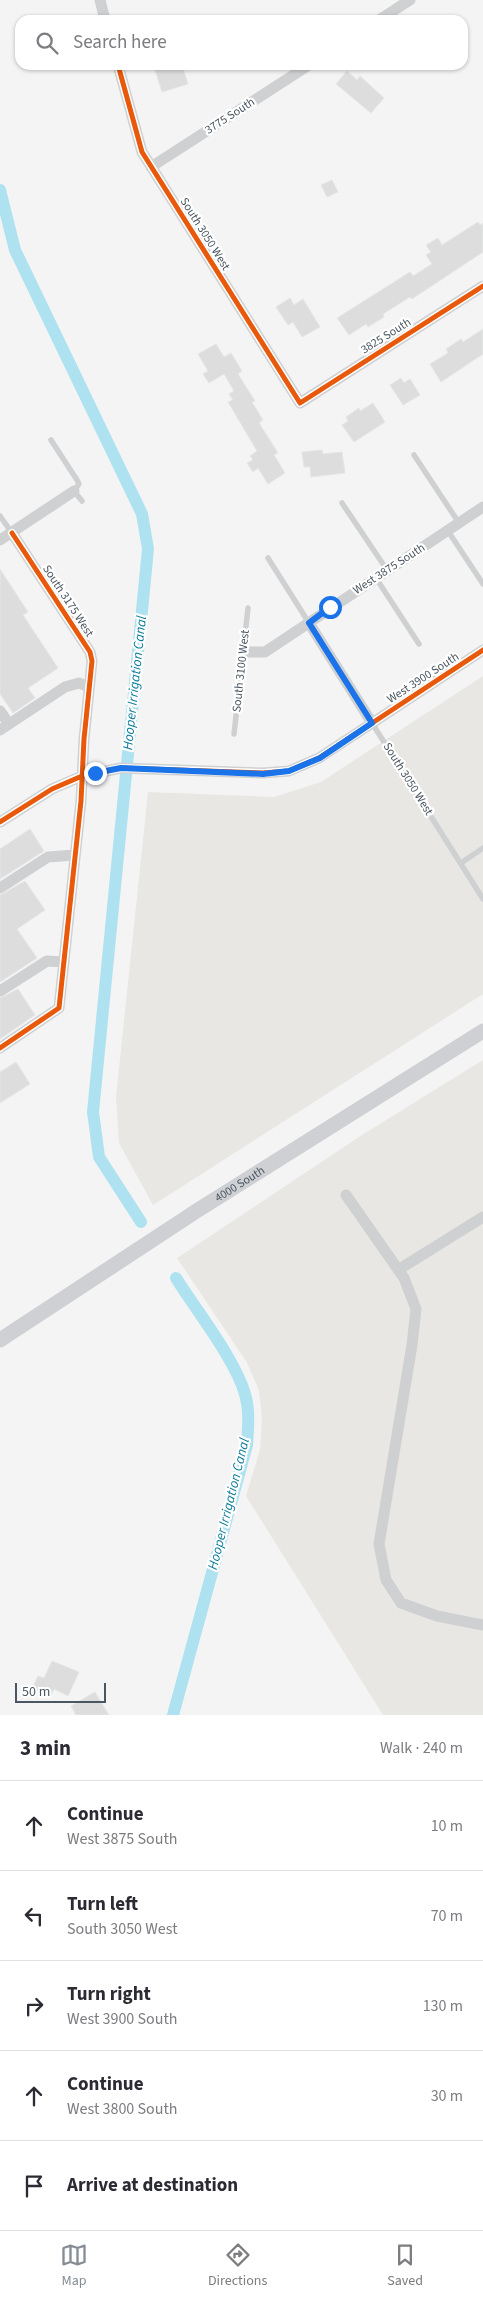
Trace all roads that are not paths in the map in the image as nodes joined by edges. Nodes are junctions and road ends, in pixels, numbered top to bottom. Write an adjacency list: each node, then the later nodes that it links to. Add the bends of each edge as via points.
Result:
1 (100, 0): 3 (street)
2 (410, 0): 4 (street)
3 (104, 15)
4 (387, 15)
5 (119, 70): 7 (street, South 3050 West, via 142,152)
6 (301, 70): 7 (street, 3775 South)
7 (151, 167): 9 (street, South 3050 West)
8 (483, 286): 9 (street, 3825 South)
9 (300, 402)
10 (51, 440): 12 (lane, via 79,484)
11 (414, 455): 17 (lane)
12 (74, 491): 13 (lane); 19 (street)
13 (82, 501)
14 (342, 503): 22 (lane)
15 (483, 507): 17 (street, West 3875 South)
16 (0, 516): 19 (lane, South 3175 West)
17 (459, 523): 18 (street, West 3875 South)
18 (448, 531): 22 (street, West 3875 South); 24 (lane)
19 (12, 533): 20 (street); 30 (street, South 3175 West, via 90,652)
20 (0, 540)
21 (268, 558): 26 (lane, South 3050 West)
22 (387, 570): 23 (street, West 3875 South)
23 (376, 578): 26 (street, West 3875 South); 27 (lane)
24 (483, 584)
25 (248, 608): 29 (lane, South 3100 West)
26 (309, 623): 29 (street, West 3875 South, via 265,652); 32 (street, South 3050 West)
27 (419, 644)
28 (483, 650): 32 (street, West 3900 South)
29 (243, 652): 34 (lane, South 3100 West)
30 (89, 687): 33 (street, via 79,683 65,687); 35 (street, South 3175 West)
31 (0, 711): 33 (street)
32 (372, 723): 35 (street, West 3900 South, via 320,758 289,771 263,774 121,768); 39 (lane, South 3050 West)
33 (4, 727)
34 (234, 734)
35 (82, 776): 36 (street, West 3900 South, via 52,789); 38 (street, South 3175 West)
36 (0, 822)
37 (483, 848): 39 (lane)
38 (75, 855): 40 (street, via 48,857); 42 (street, South 3175 West)
39 (461, 863): 41 (lane, South 3050 West)
40 (0, 888)
41 (483, 898)
42 (64, 962): 43 (street, via 47,962); 45 (street, South 3175 West, via 59,1008)
43 (0, 992)
44 (483, 1031): 49 (main road, 4000 South, via 198,1210)
45 (0, 1048)
46 (346, 1194): 48 (street)
47 (483, 1217): 48 (street)
48 (398, 1270): 50 (street, via 416,1309 379,1544 386,1580 401,1603 437,1616)
49 (0, 1340)
50 (483, 1625)

